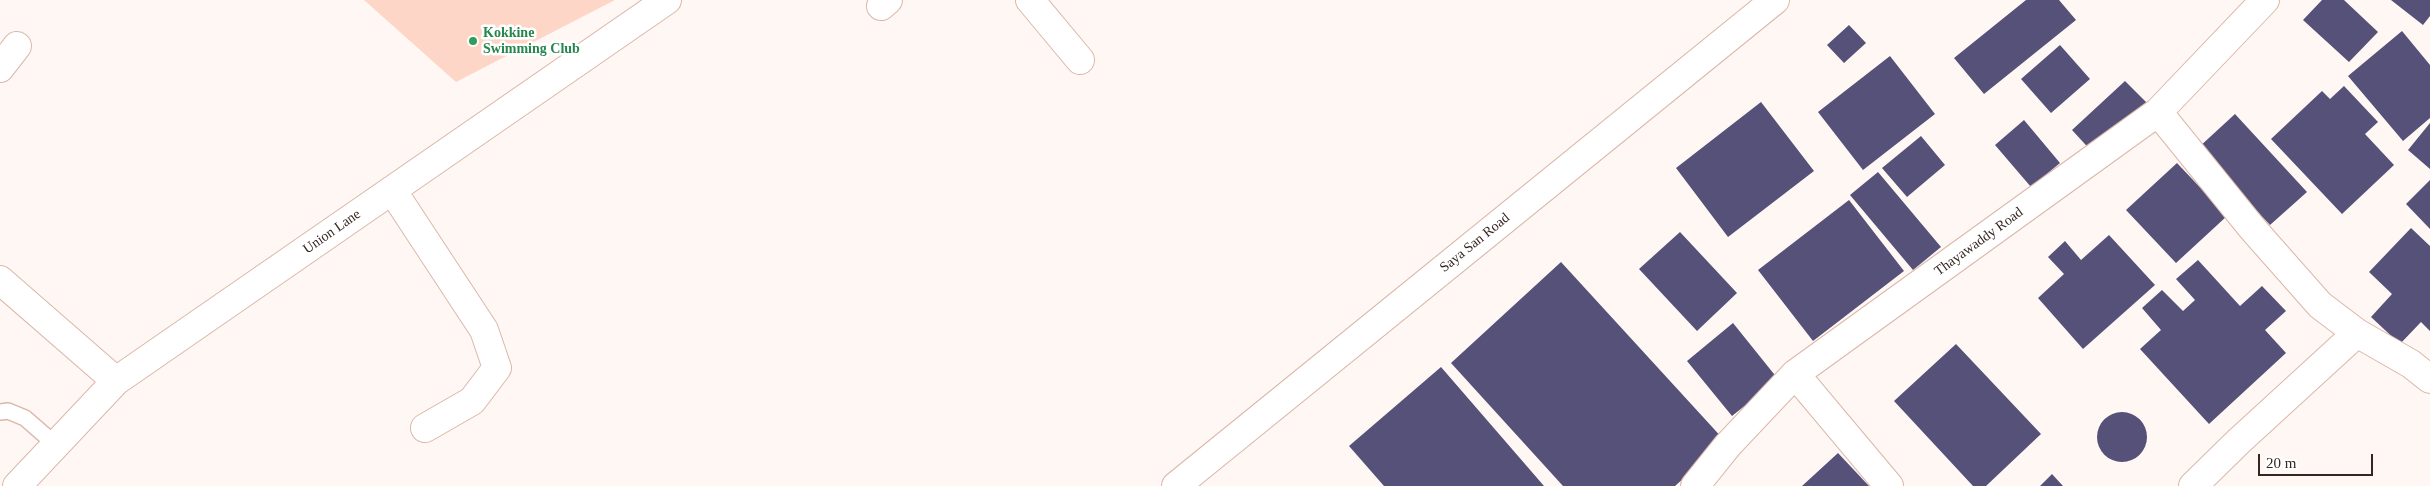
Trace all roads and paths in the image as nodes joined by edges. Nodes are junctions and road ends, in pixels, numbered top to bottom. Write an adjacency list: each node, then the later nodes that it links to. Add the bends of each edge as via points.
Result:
1 (667, 0): 9 (street, Union Lane)
2 (1030, 0): 6 (street)
3 (1775, 0): 19 (street, Saya San Road)
4 (2265, 0): 8 (street, Thayawaddy Road)
5 (16, 46): 7 (street)
6 (1080, 60)
7 (0, 68)
8 (2158, 112): 11 (street, via 2320,306); 12 (street, Thayawaddy Road)
9 (392, 190): 14 (street, Union Lane); 16 (street, via 484,330 497,368 472,401)
10 (0, 280): 14 (street)
11 (2357, 333): 13 (street, via 2412,364); 22 (street)
12 (1795, 374): 20 (street, Thayawaddy Road, via 1728,445); 21 (street)
13 (2430, 379)
14 (116, 381): 17 (street, Union Lane)
15 (0, 412): 17 (lane, via 8,411 25,418)
16 (425, 428)
17 (56, 445): 18 (street, Union Lane)
18 (17, 486)
19 (1176, 486)
20 (1695, 486)
21 (1889, 486)
22 (2193, 486)

